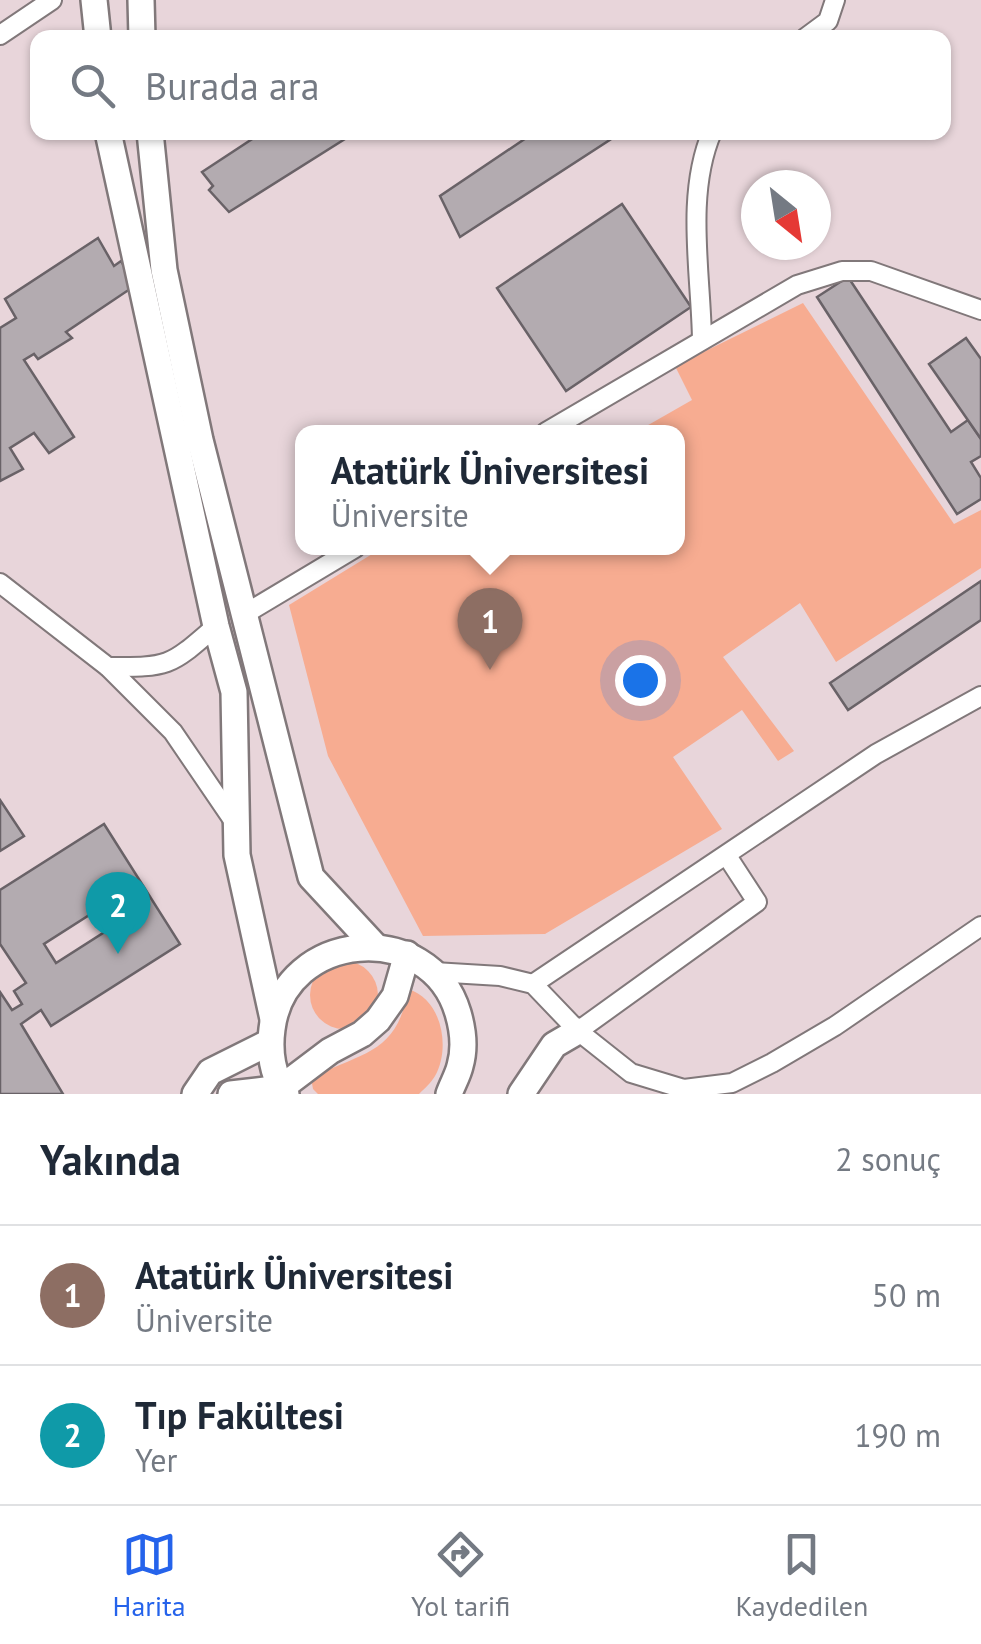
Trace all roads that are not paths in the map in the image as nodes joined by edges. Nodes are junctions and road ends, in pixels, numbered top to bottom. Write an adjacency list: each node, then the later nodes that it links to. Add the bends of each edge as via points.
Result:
1 (52, 0): 8 (street)
2 (94, 0): 5 (main road)
3 (141, 0): 6 (main road)
4 (836, 0): 7 (street)
5 (97, 30)
6 (142, 30)
7 (816, 30)
8 (0, 35)
9 (110, 140): 18 (main road)
10 (151, 140): 17 (main road, via 164,270)
11 (709, 140): 13 (street, via 697,217)
12 (981, 310): 13 (street, via 871,271 842,270 798,285)
13 (702, 340): 14 (street)
14 (558, 425)
15 (343, 555): 17 (street)
16 (0, 582): 19 (street)
17 (243, 615): 24 (main road, via 312,877)
18 (216, 626): 19 (street, via 158,667); 21 (main road, via 234,692)
19 (108, 666): 21 (street, via 174,732)
20 (981, 696): 22 (street, via 876,754)
21 (235, 824): 28 (main road)
22 (727, 856): 27 (street); 29 (street, via 757,902)
23 (981, 926): 29 (street, via 835,1026 732,1084 684,1088 631,1073)
24 (376, 946): 25 (main road); 28 (main road, via 348,947 300,972 283,994)
25 (407, 954): 26 (main road); 30 (main road, via 395,996 378,1020)
26 (434, 972): 27 (street); 33 (main road, via 454,999 463,1031 461,1064)
27 (533, 984): 29 (street)
28 (271, 1031): 30 (main road, via 273,1066); 31 (main road, via 210,1072)
29 (578, 1032): 34 (main road, via 554,1046)
30 (284, 1091): 32 (main road)
31 (195, 1094)
32 (230, 1094)
33 (448, 1094)
34 (520, 1094)

